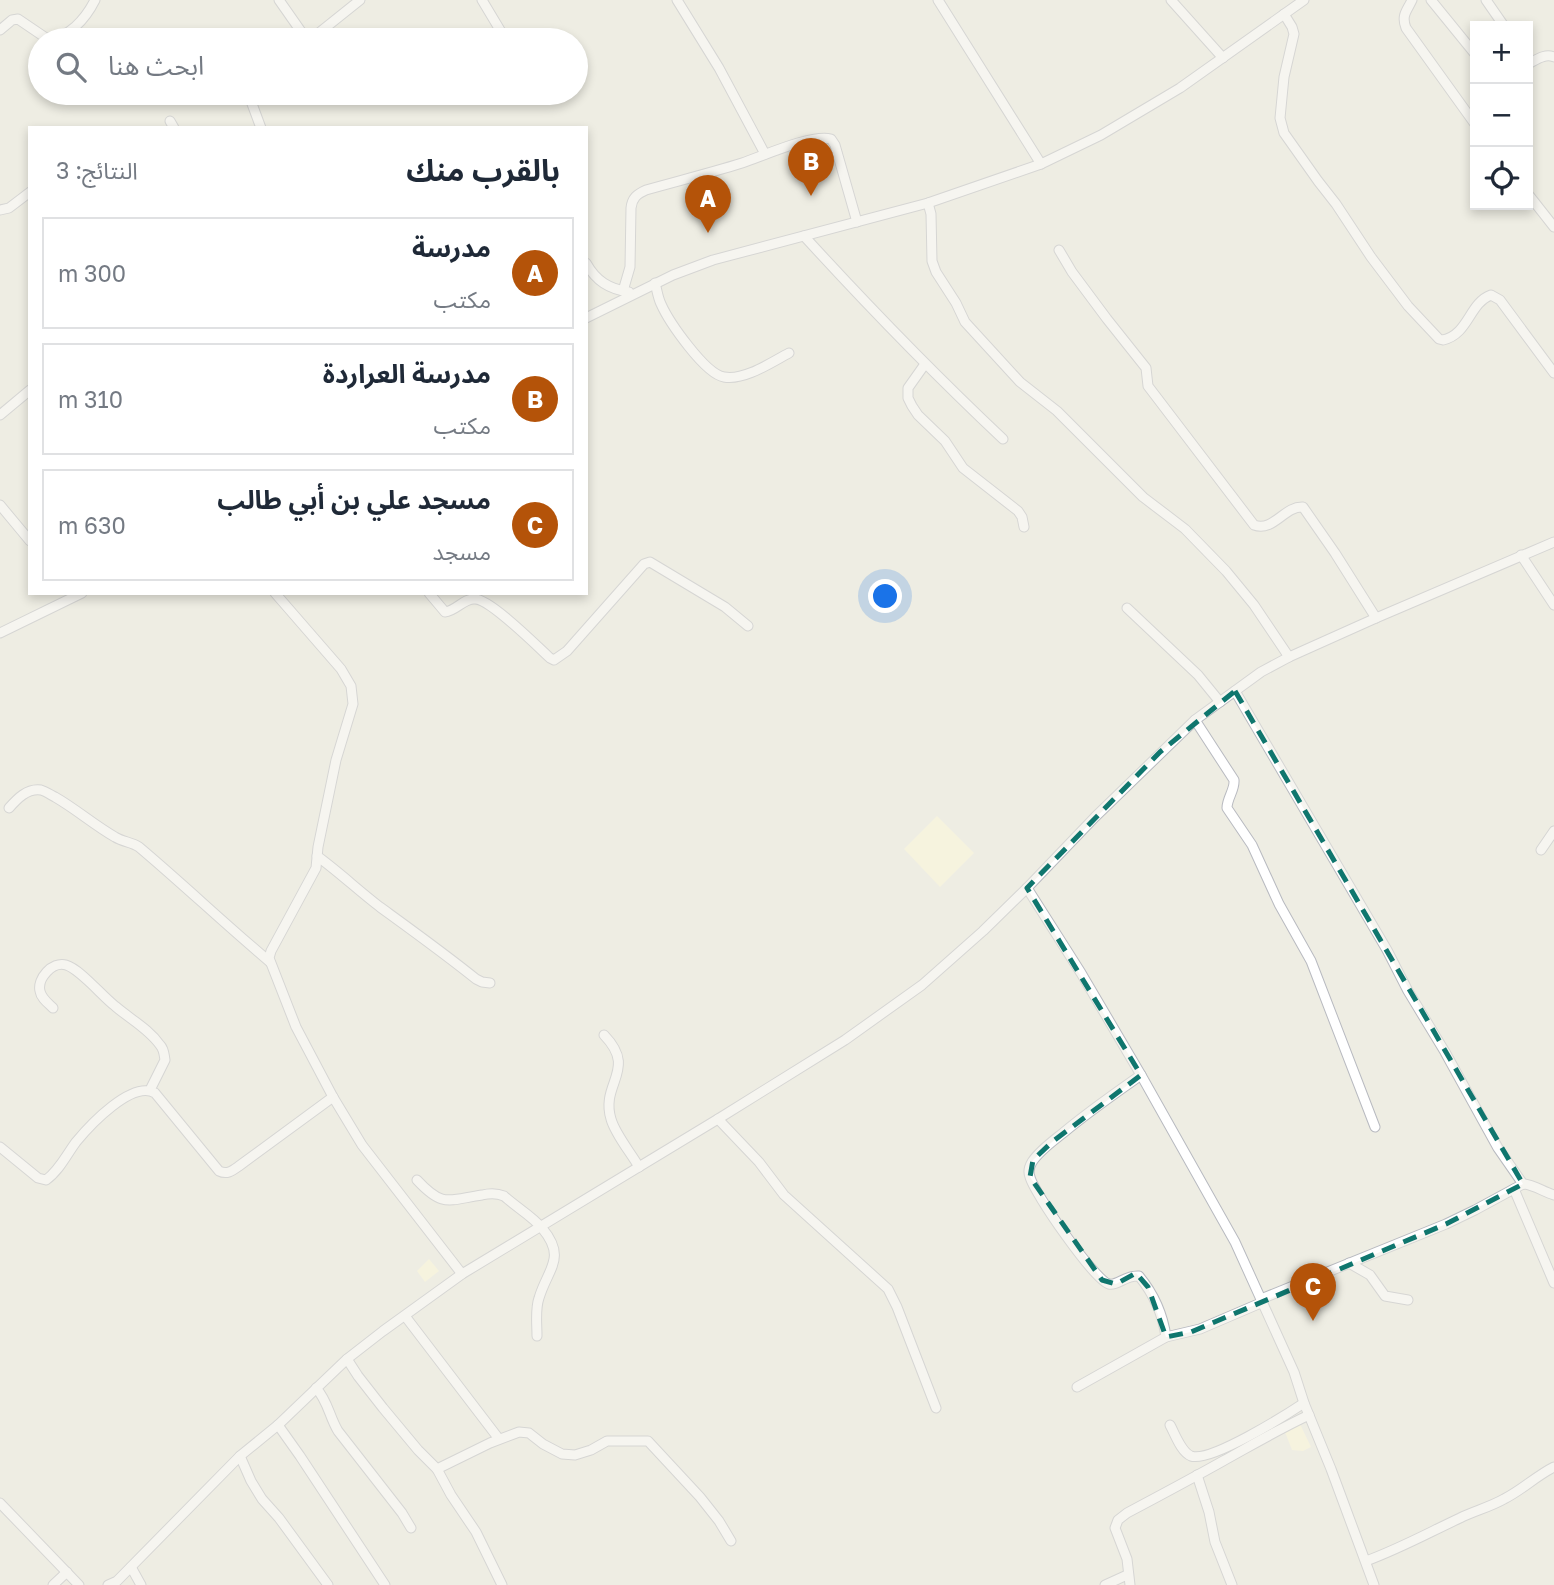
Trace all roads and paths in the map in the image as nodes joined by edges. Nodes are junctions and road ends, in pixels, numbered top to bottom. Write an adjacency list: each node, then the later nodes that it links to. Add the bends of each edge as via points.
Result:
1 (95, 0): 15 (street)
2 (279, 0): 16 (street)
3 (360, 0): 17 (street)
4 (482, 0): 18 (street)
5 (677, 0): 27 (street)
6 (939, 0): 28 (street)
7 (1171, 0): 22 (street)
8 (1304, 0): 12 (street)
9 (1412, 0): 25 (street, via 1404,16 1406,29)
10 (1431, 0): 20 (street)
11 (1486, 0): 13 (street)
12 (1284, 14): 22 (street); 44 (street, via 1294,34 1284,77 1280,118 1284,133 1371,257 1439,339 1459,333 1483,299 1495,296)
13 (1501, 21)
14 (31, 28): 19 (street, via 18,19)
15 (74, 28)
16 (300, 28)
17 (324, 28)
18 (499, 28)
19 (0, 30)
20 (1470, 48)
21 (1554, 57): 23 (street, via 1543,56)
22 (1223, 58): 28 (street, via 1101,135)
23 (1533, 62)
24 (252, 105): 26 (street)
25 (1470, 117)
26 (260, 126)
27 (765, 154): 33 (street, via 831,139); 39 (street, via 635,196)
28 (1041, 164): 31 (street)
29 (28, 194): 32 (street)
30 (1533, 201): 34 (street)
31 (928, 203): 33 (street); 63 (street, via 932,261 965,322 1020,382 1218,563)
32 (0, 210)
33 (856, 222): 35 (street)
34 (1554, 228)
35 (804, 236): 38 (street, via 713,260); 43 (street)
36 (1059, 250): 60 (street, via 1146,368 1148,386 1254,525 1269,526 1289,510 1303,508)
37 (588, 266): 39 (street, via 604,285)
38 (655, 284): 40 (street); 42 (street, via 666,314 716,374 735,377)
39 (623, 291): 40 (street)
40 (636, 293): 41 (street)
41 (588, 317)
42 (789, 353)
43 (925, 364): 47 (street); 49 (street, via 908,388 912,406 963,468 1018,511)
44 (1554, 373)
45 (28, 392): 46 (street)
46 (0, 415)
47 (1003, 439)
48 (0, 505): 50 (street)
49 (1024, 527)
50 (28, 539)
51 (1554, 542): 52 (street)
52 (1521, 555): 58 (street); 60 (street)
53 (55, 595): 57 (street)
54 (78, 595): 57 (street)
55 (277, 595): 70 (street, via 351,686 353,704 336,760)
56 (431, 595): 61 (street, via 445,612 478,598 554,660 650,562)
57 (59, 604): 62 (street)
58 (1554, 605)
59 (1127, 608): 65 (street)
60 (1376, 618): 63 (street)
61 (748, 626)
62 (0, 633)
63 (1289, 657): 64 (street)
64 (1234, 691): 65 (street); 84 (street, via 1387,950)
65 (1220, 702): 66 (street)
66 (1195, 720): 71 (street); 80 (street, via 1234,780 1227,808 1252,845 1311,961)
67 (9, 808): 72 (street, via 30,791 42,790 58,798 95,825 133,843)
68 (1554, 831): 69 (street)
69 (1541, 850)
70 (317, 856): 72 (street, via 316,868 271,951); 73 (street, via 476,979)
71 (1027, 888): 76 (street); 79 (street, via 922,985 845,1040)
72 (270, 962): 78 (street, via 296,1027)
73 (490, 983)
74 (53, 1008): 77 (street, via 39,988 48,970 64,964 161,1045 165,1060)
75 (604, 1035): 82 (street, via 614,1045 620,1064 611,1091 610,1117)
76 (1141, 1075): 91 (street); 95 (street, via 1052,1142 1029,1169 1035,1189 1102,1280 1116,1284 1131,1275 1139,1276 1148,1287)
77 (149, 1090): 78 (street, via 224,1174); 81 (street, via 109,1109 46,1180 37,1178)
78 (332, 1097): 89 (street, via 362,1145)
79 (718, 1119): 82 (street); 100 (street, via 784,1195 888,1289)
80 (1375, 1127)
81 (0, 1147)
82 (639, 1167): 86 (street)
83 (416, 1180): 86 (street, via 440,1200 499,1194)
84 (1518, 1187): 85 (street, via 1530,1185); 87 (street, via 1446,1224); 88 (street)
85 (1554, 1195)
86 (541, 1226): 89 (street); 94 (street, via 555,1254 539,1296)
87 (1349, 1263): 91 (street); 92 (street, via 1370,1275 1385,1296)
88 (1551, 1269): 90 (street)
89 (462, 1275): 93 (street)
90 (1554, 1283)
91 (1262, 1300): 95 (street, via 1200,1329); 99 (street)
92 (1408, 1300)
93 (405, 1316): 96 (street); 104 (street)
94 (537, 1336)
95 (1166, 1338): 97 (street)
96 (347, 1359): 98 (street); 107 (street)
97 (1077, 1387)
98 (316, 1388): 102 (street); 110 (street, via 338,1431)
99 (1304, 1403): 101 (street); 103 (street, via 1235,1444 1200,1457 1187,1453)
100 (936, 1408)
101 (1309, 1415): 108 (street); 112 (street)
102 (278, 1425): 105 (street); 121 (street)
103 (1170, 1425)
104 (499, 1439): 107 (street); 111 (street, via 529,1433 553,1450 575,1455 607,1441 648,1441 700,1497)
105 (240, 1457): 113 (street); 120 (street, via 262,1499)
106 (1554, 1467): 112 (street, via 1496,1504)
107 (437, 1469): 122 (street, via 477,1532)
108 (1197, 1475): 115 (street, via 1116,1523); 124 (street)
109 (0, 1503): 114 (street)
110 (411, 1528)
111 (731, 1541)
112 (1366, 1561): 125 (street)
113 (131, 1567): 118 (street); 119 (street)
114 (67, 1572): 116 (street); 117 (street)
115 (1128, 1580): 123 (street)
116 (53, 1585)
117 (79, 1585)
118 (108, 1585)
119 (141, 1585)
120 (328, 1585)
121 (385, 1585)
122 (502, 1585)
123 (1105, 1585)
124 (1232, 1585)
125 (1374, 1585)

